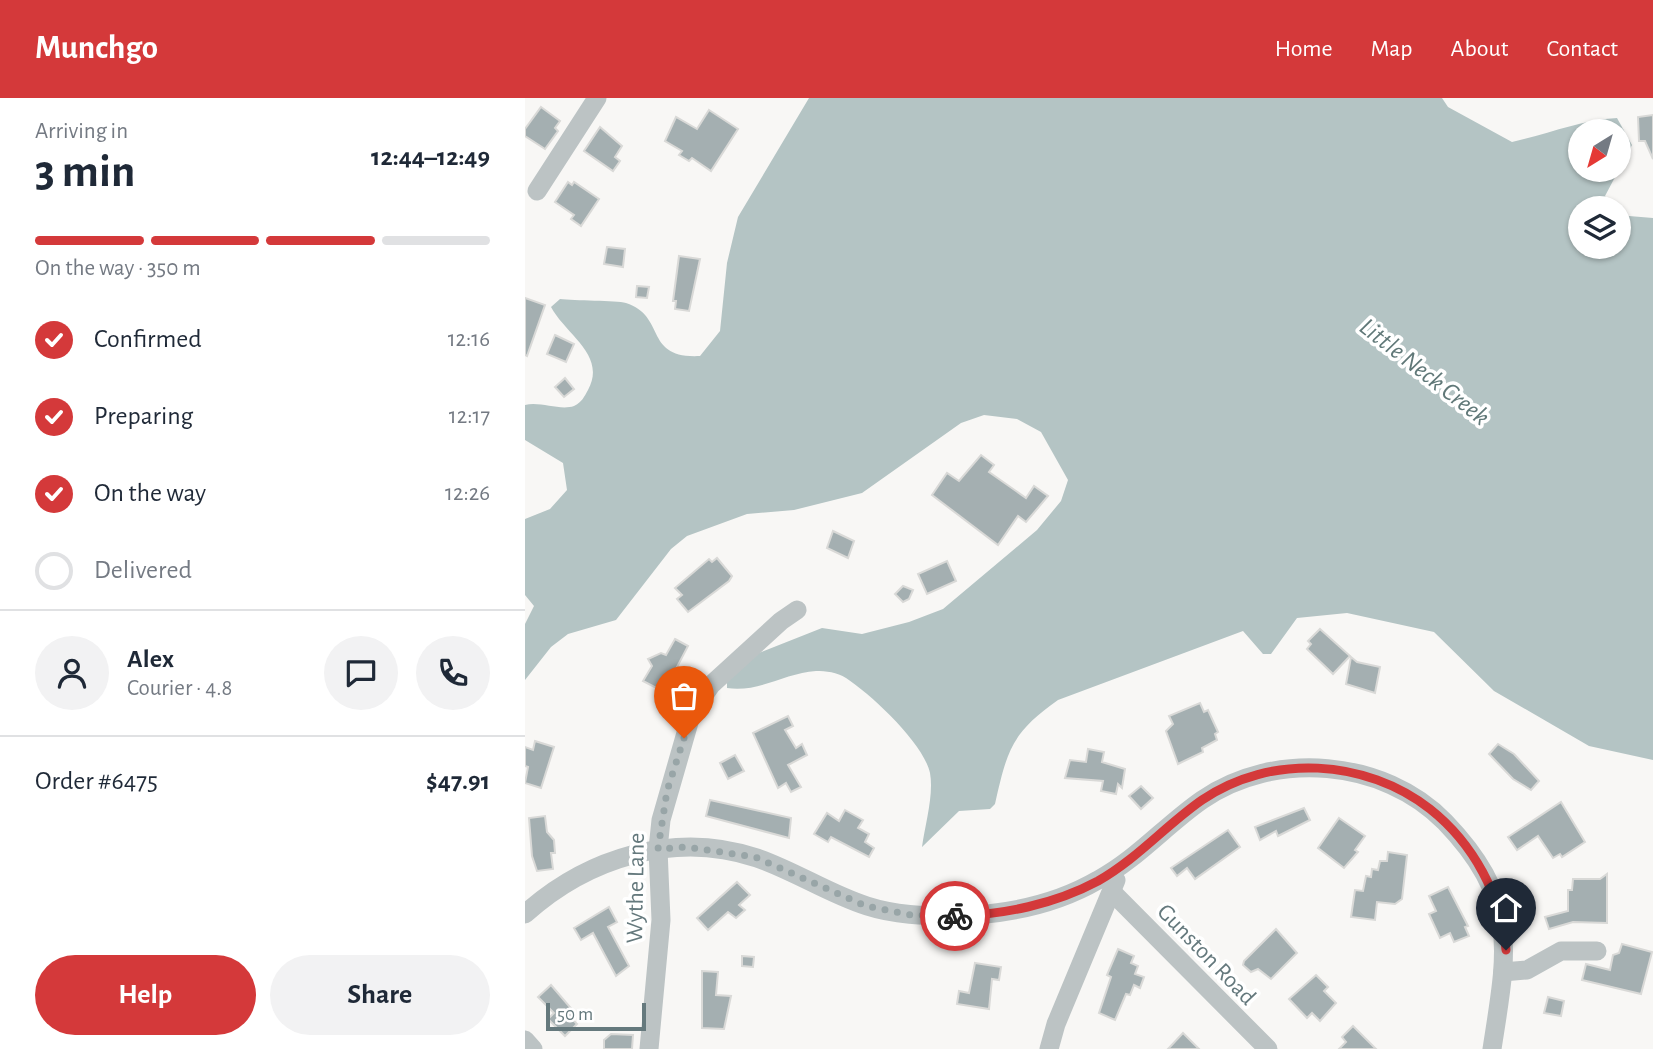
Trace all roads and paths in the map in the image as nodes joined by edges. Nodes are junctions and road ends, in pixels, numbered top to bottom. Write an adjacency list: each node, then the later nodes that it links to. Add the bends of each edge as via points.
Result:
1 (597, 98): 2 (street)
2 (537, 191)
3 (797, 610): 4 (street, Wythe Lane, via 700,698 667,791)
4 (658, 849): 5 (street, via 686,847 755,857 866,906 921,915 1005,912 1069,894); 7 (street, via 587,870); 12 (street, Wythe Lane, via 661,920)
5 (1122, 866): 6 (street); 9 (street, via 1227,785 1298,769 1360,773 1421,802 1475,858 1501,917 1506,950)
6 (1112, 892): 13 (street); 14 (street, Gunston Road)
7 (525, 914)
8 (1597, 951): 9 (street, via 1561,951 1527,970)
9 (1503, 972): 15 (street)
10 (525, 1041): 11 (street)
11 (533, 1049)
12 (649, 1049)
13 (1049, 1049)
14 (1268, 1049)
15 (1492, 1049)

